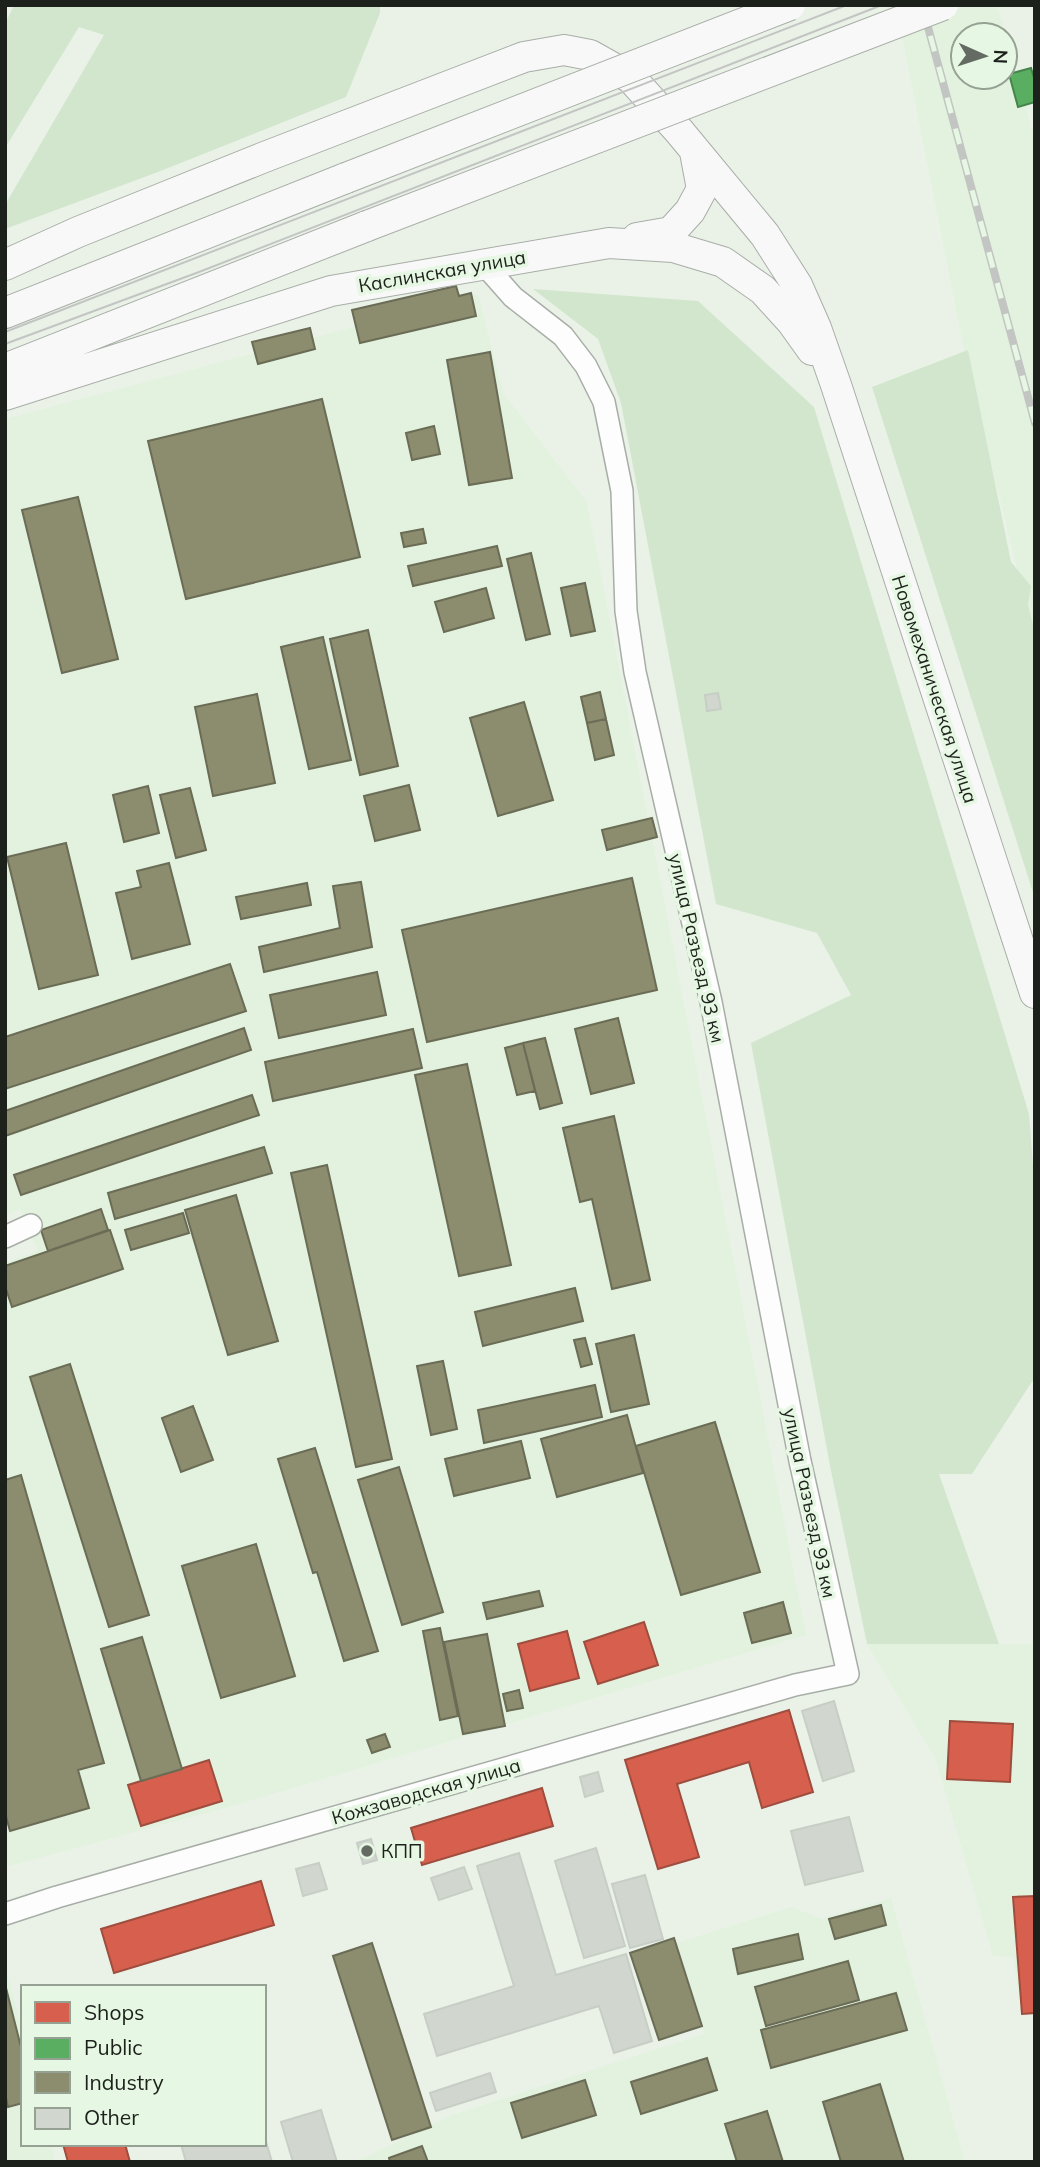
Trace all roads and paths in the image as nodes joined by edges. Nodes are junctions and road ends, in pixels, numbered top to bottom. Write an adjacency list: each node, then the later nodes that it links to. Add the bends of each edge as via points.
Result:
1 (790, 5): 7 (main road, bridge)
2 (943, 5): 8 (main road, bridge)
3 (695, 151): 4 (main road, via 702,189 671,232); 5 (main road, Новомеханическая улица, via 631,78 590,55 564,50 524,57); 9 (main road, Новомеханическая улица, via 765,235 797,285)
4 (609, 243): 6 (main road, Каслинская улица); 9 (main road, Каслинская улица, via 673,247 723,262 763,290 792,321)
5 (13, 258)
6 (484, 263): 10 (main road, Каслинская улица, via 331,291); 14 (street, улица Разъезд 93 км, via 513,297 563,336 586,366 604,402 622,491 626,611 635,672 710,1002 800,1461)
7 (5, 313)
8 (5, 369)
9 (836, 385): 11 (main road, Новомеханическая улица)
10 (5, 395)
11 (1035, 993)
12 (31, 1225): 13 (street)
13 (5, 1237)
14 (848, 1674): 15 (street, Кожзаводская улица, via 782,1688)
15 (5, 1914)

